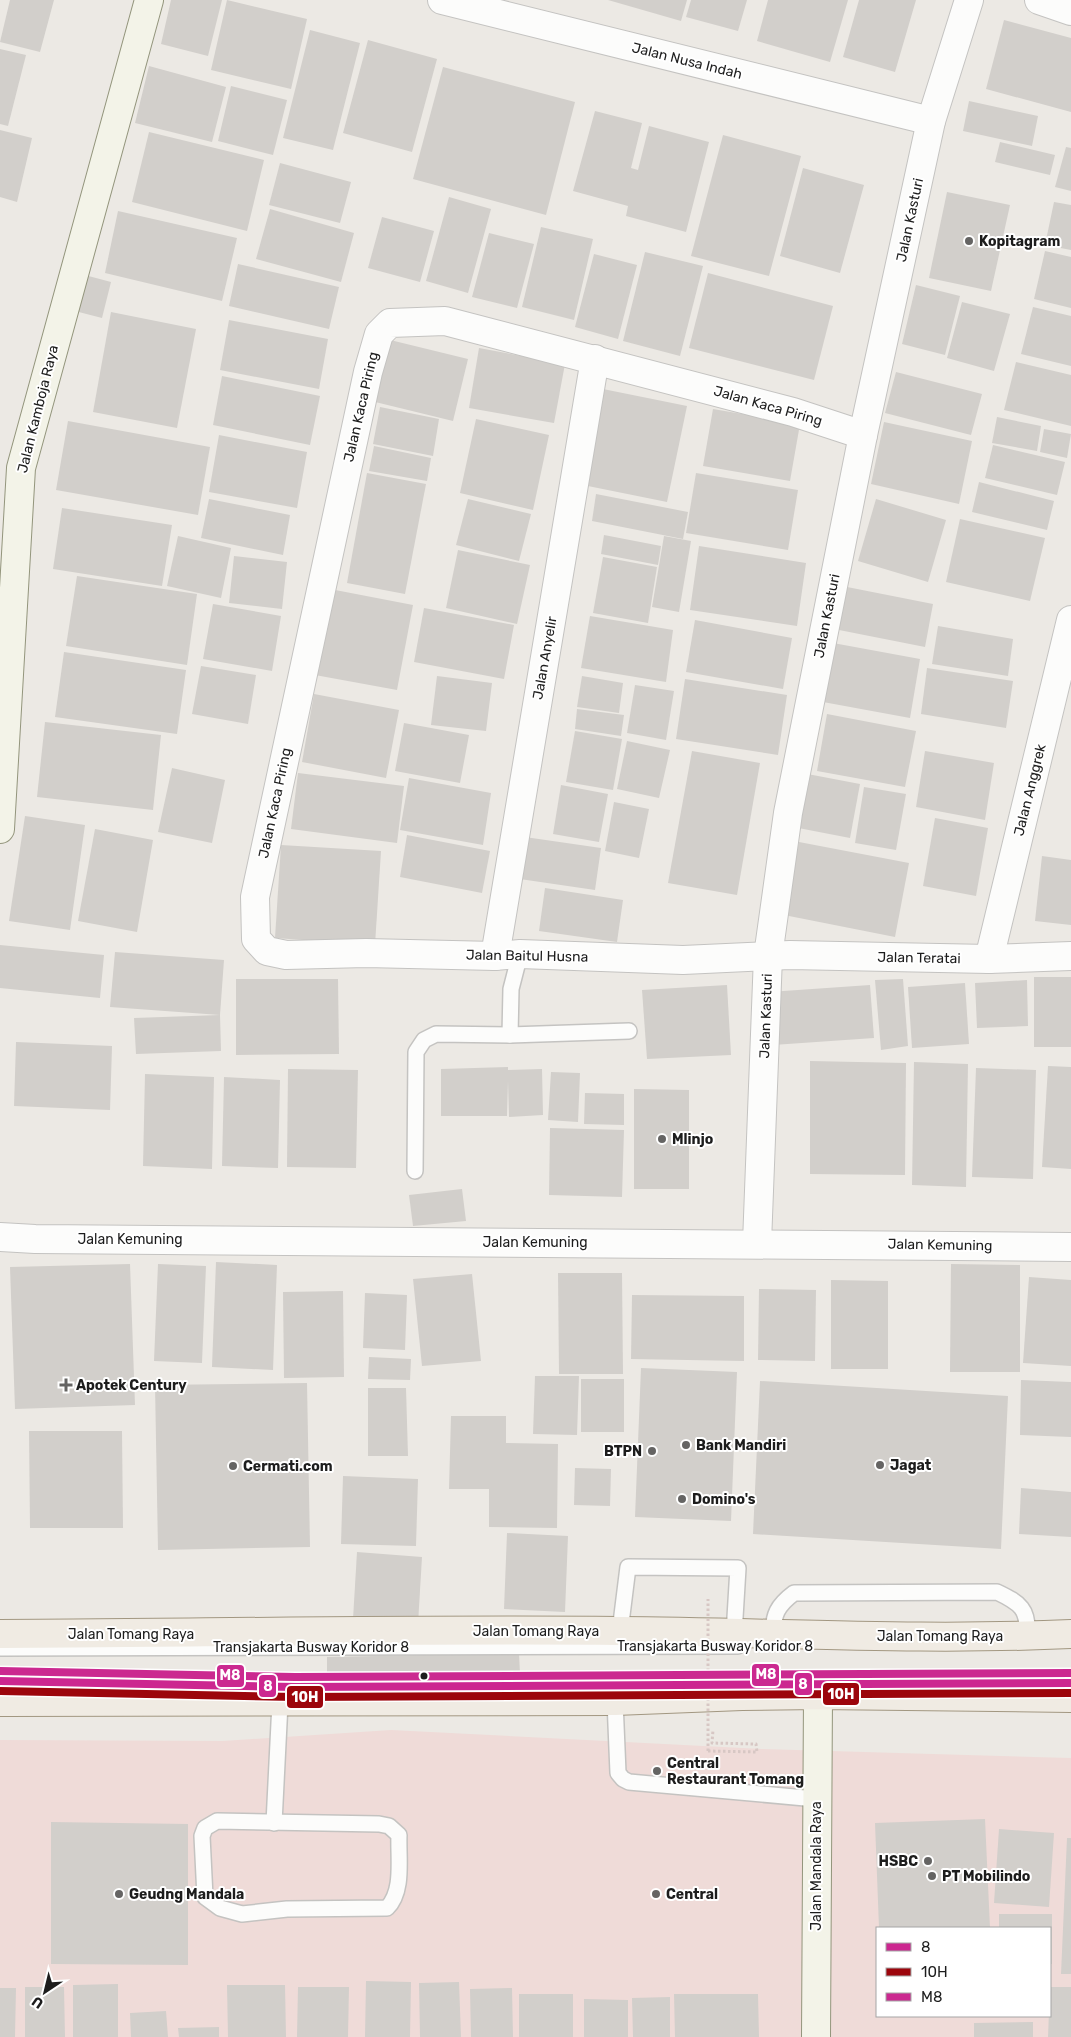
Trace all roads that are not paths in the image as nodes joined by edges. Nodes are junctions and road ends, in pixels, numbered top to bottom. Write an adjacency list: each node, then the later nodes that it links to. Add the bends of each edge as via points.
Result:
1 (149, 0): 10 (street, Jalan Kamboja Raya, via 20,468)
2 (442, 0): 6 (street, Jalan Nusa Indah)
3 (968, 0): 6 (street, Jalan Kasturi)
4 (1039, 0): 5 (street)
5 (1071, 11)
6 (931, 121): 8 (street, Jalan Kasturi)
7 (596, 359): 8 (street, Jalan Kaca Piring, via 793,412); 11 (street, Jalan Kaca Piring, via 445,320 390,323 379,334 368,372 255,896 256,939 267,950); 12 (street, Jalan Anyelir)
8 (863, 435): 13 (street, Jalan Kasturi, via 788,813)
9 (1071, 620): 15 (street, Jalan Anggrek)
10 (0, 829)
11 (286, 955): 12 (street, Jalan Baitul Husna)
12 (508, 955): 13 (street, Jalan Baitul Husna, via 683,960); 17 (lane)
13 (768, 956): 15 (street, Jalan Teratai); 20 (street, Jalan Kasturi)
14 (1071, 956): 15 (street, Jalan Teratai)
15 (989, 960)
16 (629, 1031): 17 (lane)
17 (510, 1035): 18 (lane, via 436,1034 424,1040 416,1052)
18 (415, 1171)
19 (0, 1237): 20 (street, Jalan Kemuning)
20 (757, 1243): 21 (street, Jalan Kemuning)
21 (1071, 1246)
22 (620, 1631): 23 (main road, Jalan Tomang Raya); 24 (main road, Jalan Tomang Raya); 24 (lane, via 628,1567 738,1568)
23 (0, 1634)
24 (734, 1634): 26 (main road, Jalan Tomang Raya)
25 (1071, 1634): 27 (main road, Jalan Tomang Raya)
26 (774, 1635): 27 (main road, Jalan Tomang Raya); 27 (lane, via 773,1622 781,1603 794,1593 997,1592 1019,1603 1028,1623)
27 (1027, 1636)
28 (1071, 1646): 29 (lane, Transjakarta Busway Koridor 8)
29 (0, 1648)
30 (0, 1681): 31 (lane, via 295,1687)
31 (1071, 1683)
32 (818, 1695): 33 (main road); 34 (main road); 37 (street, Jalan Mandala Raya)
33 (1071, 1698)
34 (615, 1701): 36 (main road); 37 (lane, via 618,1773 629,1782)
35 (0, 1702): 36 (main road)
36 (280, 1703): 38 (lane)
37 (816, 1799): 39 (street, Jalan Mandala Raya)
38 (274, 1823): 38 (lane, via 217,1821 205,1828 202,1836 205,1897 220,1908 242,1914 287,1909 387,1908 394,1901 398,1886 399,1836 389,1826)
39 (816, 2037)

